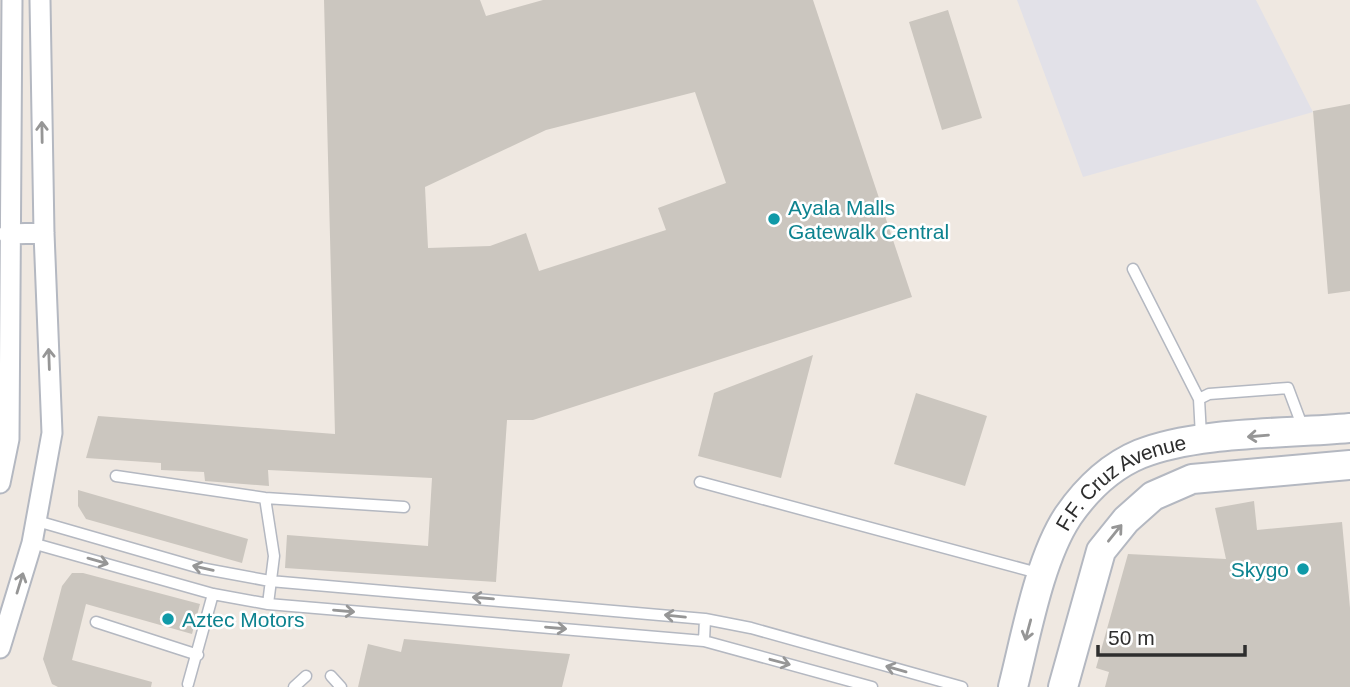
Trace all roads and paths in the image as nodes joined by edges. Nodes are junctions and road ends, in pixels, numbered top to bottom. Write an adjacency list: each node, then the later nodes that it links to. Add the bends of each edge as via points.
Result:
1 (12, 0): 4 (street)
2 (40, 0): 3 (street, one-way to 2)
3 (44, 233): 4 (street); 17 (street, one-way to 3, via 52,433)
4 (8, 234): 6 (street)
5 (1133, 269): 7 (lane)
6 (5, 382): 13 (street, via 9,439)
7 (1199, 399): 9 (lane, via 1209,394 1288,388); 10 (lane)
8 (1350, 429): 9 (street, F.F. Cruz Avenue)
9 (1304, 432): 10 (street, F.F. Cruz Avenue, one-way to 10)
10 (1201, 440): 19 (street, F.F. Cruz Avenue, via 1139,455 1097,481 1067,517)
11 (1350, 465): 36 (street, F.F. Cruz Avenue, one-way to 11, via 1101,551 1153,496 1192,479)
12 (116, 476): 15 (lane)
13 (0, 482)
14 (700, 482): 19 (lane)
15 (265, 498): 16 (lane); 20 (lane, via 274,556)
16 (404, 506)
17 (37, 521): 18 (street); 20 (lane, one-way to 17, via 200,568)
18 (32, 543): 21 (lane, one-way to 21); 26 (street, one-way to 18)
19 (1042, 574): 35 (street, F.F. Cruz Avenue, one-way to 35)
20 (270, 581): 22 (lane); 23 (lane, one-way to 20)
21 (213, 594): 22 (lane); 27 (lane)
22 (268, 604): 25 (lane, one-way to 25)
23 (705, 619): 25 (lane); 34 (lane, one-way to 23)
24 (96, 622): 27 (lane)
25 (704, 641): 33 (lane, one-way to 33)
26 (0, 648)
27 (198, 654): 30 (lane)
28 (306, 676): 31 (lane)
29 (331, 676): 32 (lane)
30 (188, 684)
31 (294, 687)
32 (341, 687)
33 (872, 687)
34 (962, 687)
35 (1013, 687)
36 (1063, 687)

